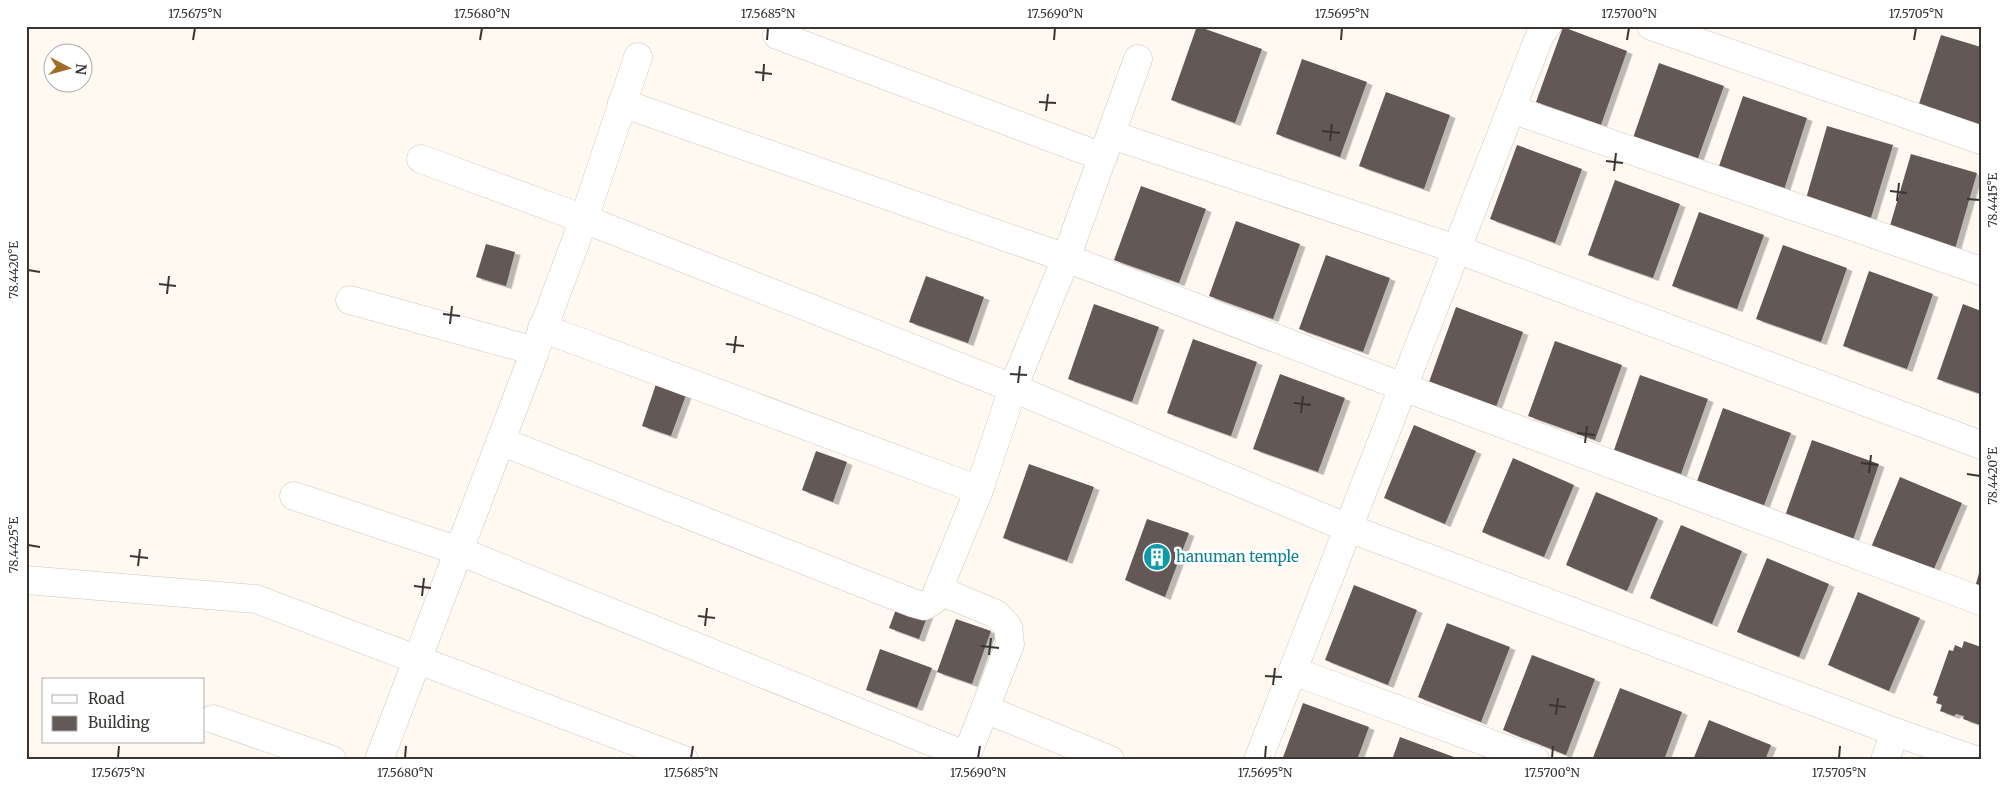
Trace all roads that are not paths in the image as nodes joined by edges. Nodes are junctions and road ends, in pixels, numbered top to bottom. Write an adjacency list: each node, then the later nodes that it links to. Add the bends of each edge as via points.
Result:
1 (1546, 26): 7 (street)
2 (1651, 26): 8 (street)
3 (777, 35): 9 (street)
4 (638, 57): 6 (street)
5 (1138, 59): 9 (street)
6 (622, 104): 11 (street); 13 (street)
7 (1511, 109): 12 (street); 14 (street)
8 (1981, 140)
9 (1107, 146): 12 (street); 13 (street)
10 (421, 159): 11 (street)
11 (584, 219): 16 (street); 18 (street)
12 (1456, 250): 17 (street); 20 (street)
13 (1066, 258): 17 (street); 18 (street)
14 (1981, 271)
15 (350, 300): 16 (street)
16 (539, 339): 19 (street); 21 (street)
17 (1403, 387): 23 (street); 27 (street)
18 (1013, 388): 21 (street); 23 (street)
19 (500, 441): 24 (street); 26 (street, via 913,603 924,606 934,600)
20 (1981, 445)
21 (979, 490): 26 (street)
22 (294, 496): 24 (street)
23 (1348, 528): 29 (street); 32 (street)
24 (459, 551): 28 (street); 33 (street)
25 (26, 580): 28 (street, via 256,599)
26 (938, 590): 30 (street, via 996,614 1008,627 1010,644)
27 (1981, 602)
28 (417, 660): 35 (street); 36 (street)
29 (1293, 671): 38 (street); 39 (street)
30 (985, 709): 33 (street); 37 (street)
31 (213, 719): 34 (street)
32 (1895, 732): 40 (street); 41 (street)
33 (966, 758)
34 (332, 760)
35 (379, 760)
36 (684, 760)
37 (1110, 760)
38 (1258, 760)
39 (1535, 760)
40 (1885, 760)
41 (1975, 760)

